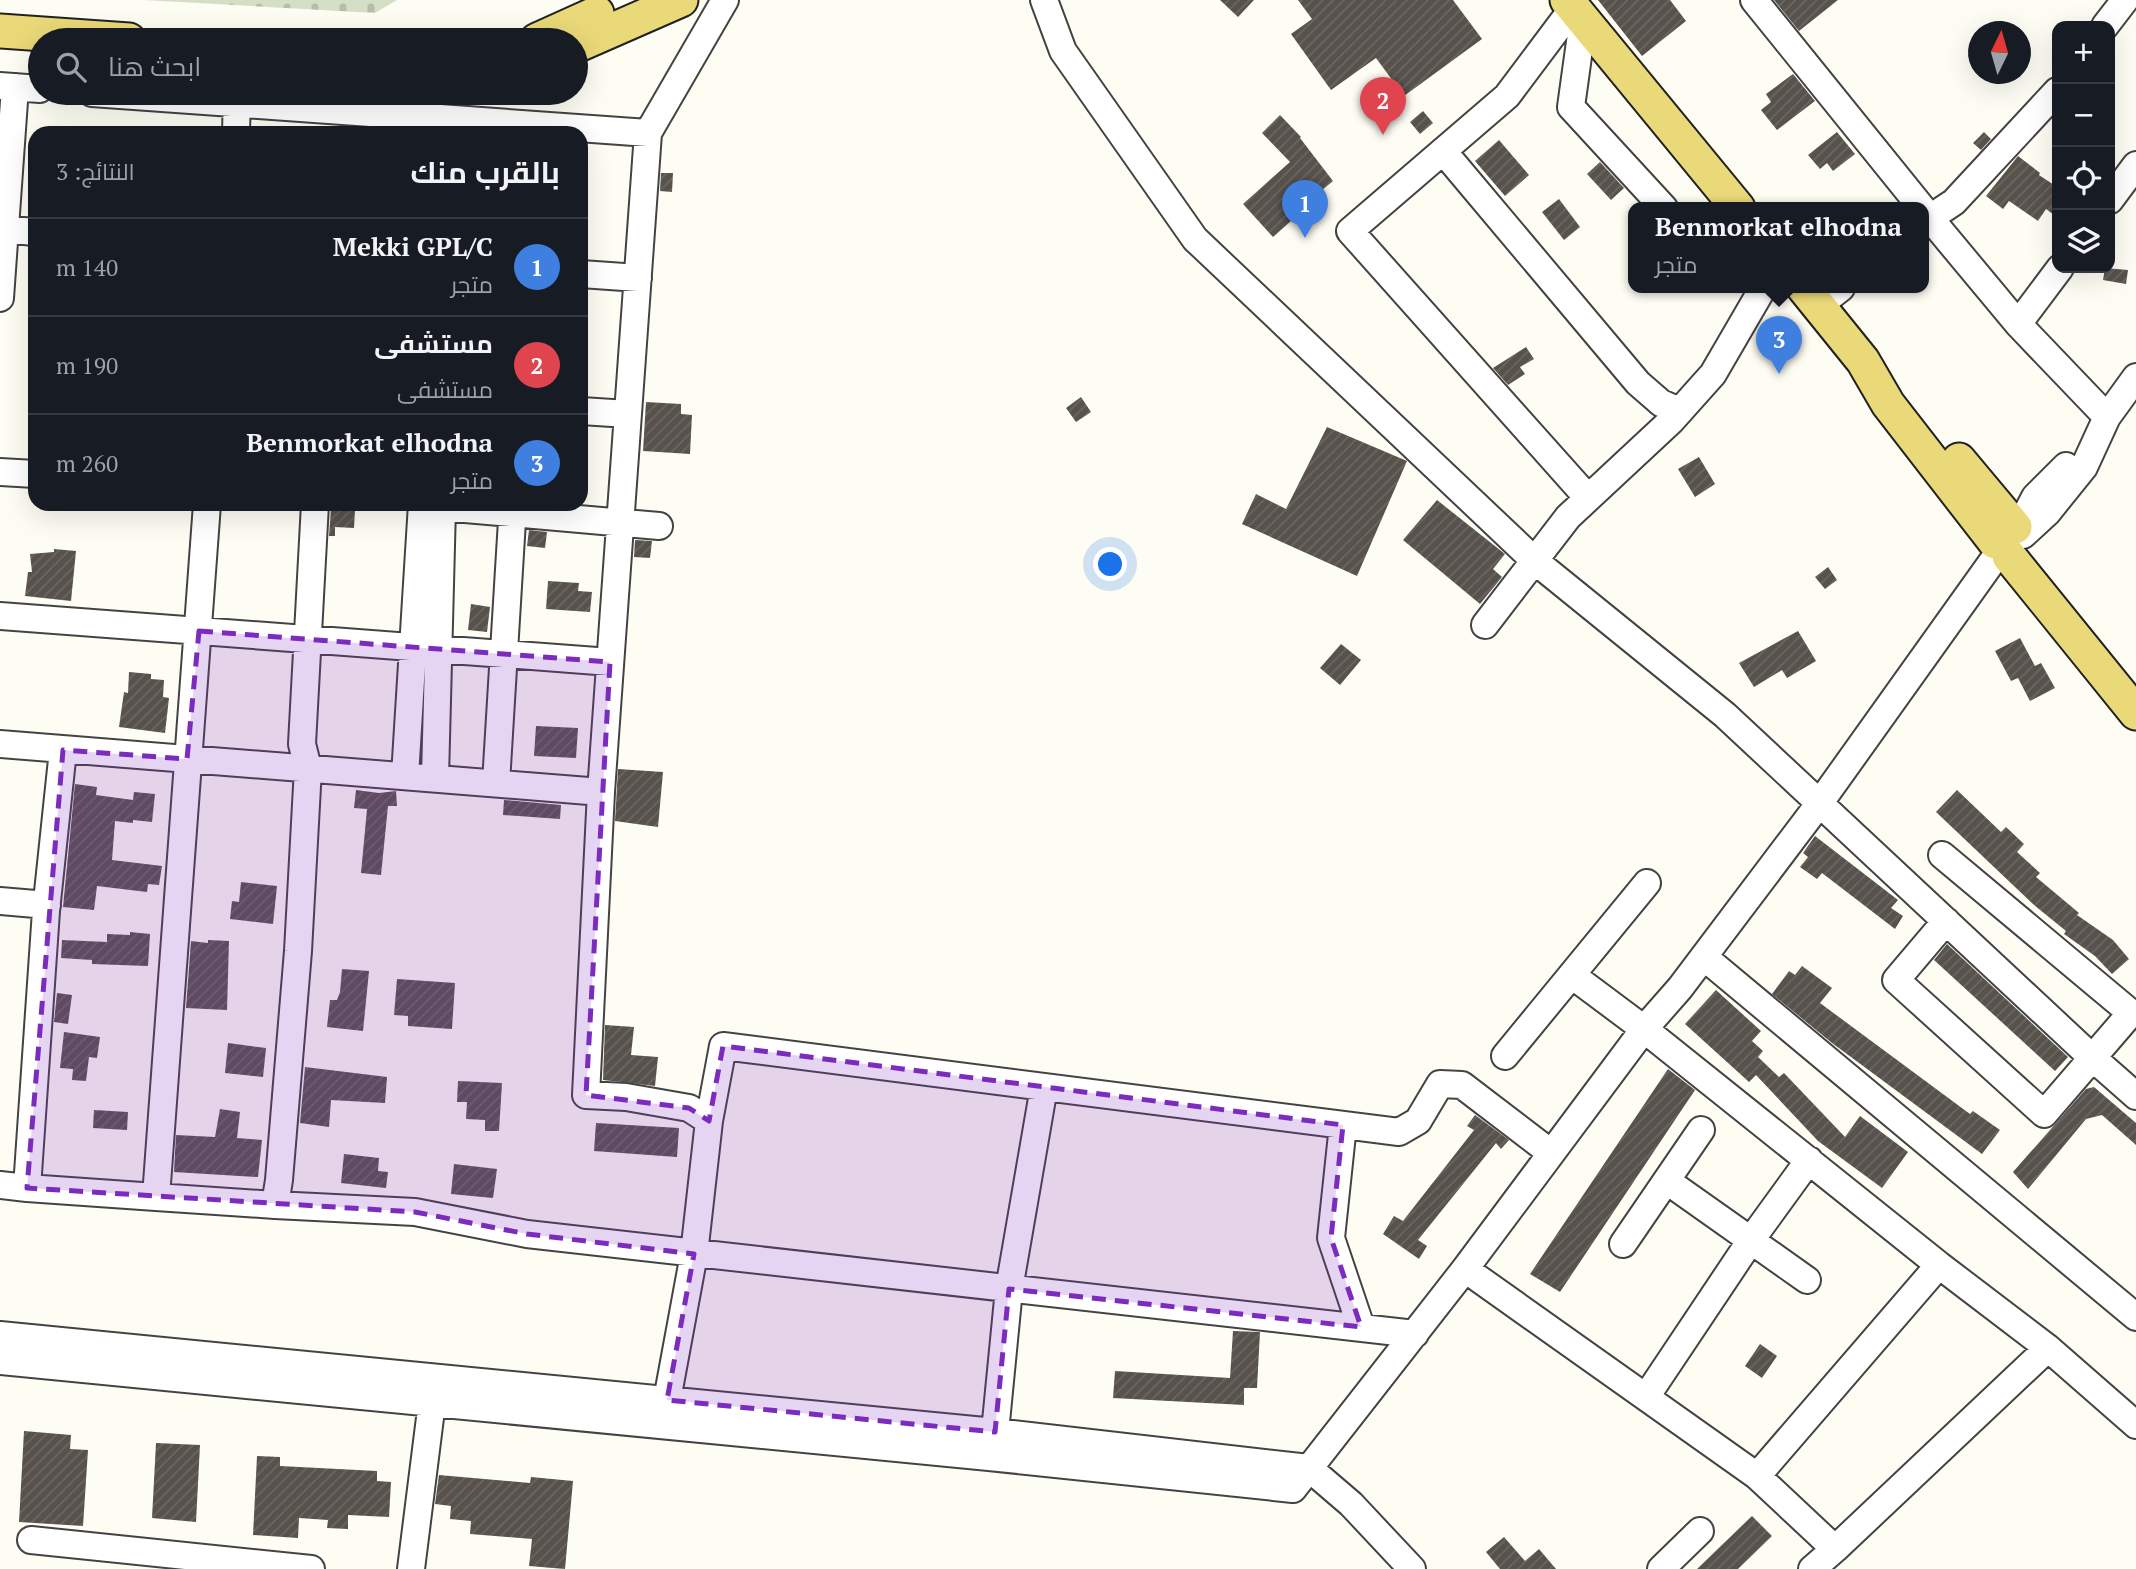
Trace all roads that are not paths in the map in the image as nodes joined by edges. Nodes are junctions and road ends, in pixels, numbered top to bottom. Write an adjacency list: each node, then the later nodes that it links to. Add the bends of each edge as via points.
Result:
1 (625, 0): 9 (main road)
2 (681, 0): 12 (main road)
3 (725, 0): 22 (street)
4 (1044, 0): 56 (street, via 1063,51 1195,239)
5 (1755, 0): 28 (street)
6 (2125, 0): 8 (street)
7 (1574, 10): 23 (street, via 1507,96); 26 (street, via 1571,107); 27 (main road)
8 (2109, 21)
9 (563, 28)
10 (0, 31): 11 (main road)
11 (28, 33)
12 (588, 41)
13 (0, 44): 14 (main road)
14 (28, 45)
15 (18, 87): 31 (street)
16 (2052, 96): 29 (street, via 1954,202)
17 (237, 105): 19 (street)
18 (304, 105): 20 (street)
19 (236, 126)
20 (504, 126)
21 (588, 131): 22 (street)
22 (648, 133): 35 (street)
23 (1443, 151): 42 (street, via 1638,383 1661,403); 47 (street, via 1350,231)
24 (2136, 165): 25 (street)
25 (2115, 193)
26 (1658, 202)
27 (1733, 202)
28 (1915, 202)
29 (1929, 213)
30 (1929, 220): 39 (street)
31 (2, 229): 32 (street); 38 (street)
32 (28, 231)
33 (2056, 273): 39 (street)
34 (588, 274): 35 (street)
35 (638, 278): 43 (street)
36 (1760, 293): 42 (street, via 1713,374)
37 (1821, 294): 55 (main road, via 1863,361 1903,392)
38 (0, 298)
39 (2018, 324): 44 (street)
40 (2136, 377): 44 (street)
41 (588, 411): 43 (street)
42 (1679, 411): 47 (street)
43 (628, 414): 53 (street)
44 (2104, 423): 55 (street, via 2084,467 2047,513)
45 (0, 472): 46 (street)
46 (28, 474)
47 (1588, 498): 56 (street)
48 (207, 511): 59 (street)
49 (315, 511): 60 (street)
50 (430, 511): 61 (street)
51 (512, 511): 62 (street)
52 (535, 511): 53 (street)
53 (620, 522): 54 (street); 63 (street)
54 (659, 526)
55 (2012, 540): 64 (main road); 65 (main road); 74 (street)
56 (1535, 561): 58 (street); 74 (street, via 1725,715)
57 (0, 616): 59 (street)
58 (1485, 625)
59 (199, 631): 60 (street); 68 (street)
60 (306, 639): 61 (street); 69 (street, via 302,744)
61 (426, 648): 62 (street); 70 (street); 71 (street)
62 (504, 654): 63 (street); 72 (street)
63 (610, 662): 73 (street)
64 (2136, 676)
65 (2136, 713)
66 (0, 744): 67 (street)
67 (63, 750): 68 (street); 78 (street)
68 (187, 759): 69 (street); 95 (street)
69 (308, 768): 70 (street); 96 (street, via 298,951)
70 (405, 776): 71 (street)
71 (435, 778): 72 (street)
72 (496, 783): 73 (street)
73 (601, 792): 87 (street, via 586,1095 689,1108)
74 (1819, 804): 79 (street); 80 (street)
75 (1942, 855): 84 (street, via 2131,1013)
76 (1647, 883): 81 (street)
77 (0, 901): 78 (street)
78 (47, 905): 94 (street)
79 (1946, 921): 84 (street); 84 (street, via 1896,980 2044,1114)
80 (1704, 957): 82 (street); 104 (street)
81 (1573, 976): 82 (street); 83 (street)
82 (1644, 1029): 90 (street); 91 (street)
83 (1506, 1056)
84 (2094, 1059): 86 (street)
85 (1044, 1087): 87 (street, via 723,1046); 88 (street); 103 (street)
86 (2136, 1096)
87 (709, 1121): 99 (street)
88 (1343, 1125): 90 (street, via 1399,1132 1418,1121 1440,1084 1462,1085); 105 (street, via 1331,1238)
89 (1701, 1130): 92 (street)
90 (1551, 1153): 101 (street)
91 (1809, 1160): 97 (street); 100 (street)
92 (1667, 1181): 97 (street); 98 (street)
93 (0, 1185): 94 (street)
94 (27, 1188): 95 (street)
95 (156, 1197): 96 (street)
96 (275, 1205): 99 (street, via 415,1212 527,1234)
97 (1751, 1240): 102 (street); 111 (street)
98 (1623, 1244)
99 (694, 1254): 103 (street); 112 (street)
100 (1939, 1265): 108 (street); 116 (street)
101 (1465, 1269): 106 (street); 111 (street)
102 (1807, 1280)
103 (1009, 1289): 105 (street); 114 (street)
104 (2136, 1317)
105 (1361, 1327): 106 (street)
106 (1415, 1334): 115 (street)
107 (0, 1335): 110 (street)
108 (2048, 1348): 113 (street); 119 (street)
109 (0, 1361): 110 (street)
110 (433, 1390): 112 (street); 114 (street); 121 (street)
111 (1646, 1397): 116 (street)
112 (667, 1400): 114 (street)
113 (2136, 1425)
114 (992, 1445): 115 (street); 115 (street, via 1293,1489)
115 (1309, 1468): 122 (street, via 1351,1504)
116 (1757, 1476): 119 (street)
117 (1700, 1531): 123 (street)
118 (31, 1540): 120 (street)
119 (1835, 1549): 124 (street)
120 (311, 1569)
121 (411, 1569)
122 (1412, 1569)
123 (1661, 1569)
124 (1812, 1569)

